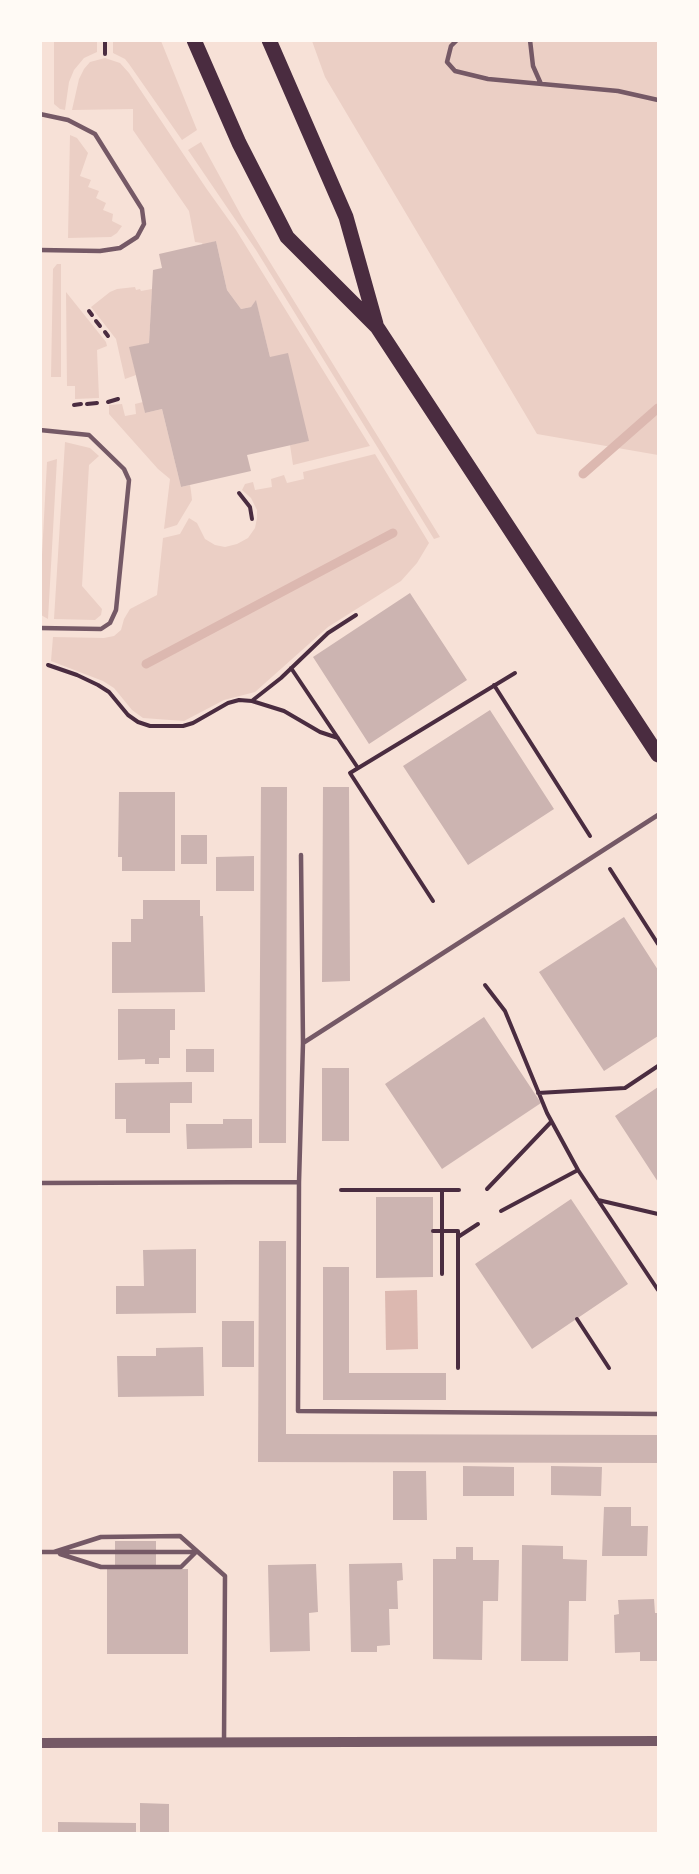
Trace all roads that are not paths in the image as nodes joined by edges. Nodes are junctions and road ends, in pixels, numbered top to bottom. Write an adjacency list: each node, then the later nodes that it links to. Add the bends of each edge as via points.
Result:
1 (194, 40): 9 (main road, via 239,143 287,237)
2 (269, 40): 9 (main road, via 346,217)
3 (457, 40): 5 (lane, via 447,62 455,71 488,80)
4 (530, 40): 5 (lane, via 533,66)
5 (541, 84): 6 (lane, via 618,91)
6 (658, 100)
7 (40, 114): 8 (lane, via 68,120 95,134 142,209 144,224 137,237 120,248)
8 (40, 250)
9 (377, 327): 12 (main road)
10 (40, 430): 11 (lane, via 89,435 124,469 129,480 116,610 110,623 101,629)
11 (40, 628)
12 (658, 755)
13 (658, 815): 15 (lane)
14 (301, 855): 15 (lane)
15 (303, 1043): 16 (lane)
16 (299, 1182): 17 (lane); 18 (lane, via 298,1411)
17 (40, 1183)
18 (658, 1414)
19 (40, 1552): 20 (lane)
20 (54, 1552): 21 (lane); 21 (lane, via 101,1567 180,1567); 21 (lane, via 101,1537 180,1536)
21 (196, 1552): 24 (lane, via 225,1576)
22 (658, 1741): 24 (street)
23 (40, 1743): 24 (street)
24 (224, 1743)

